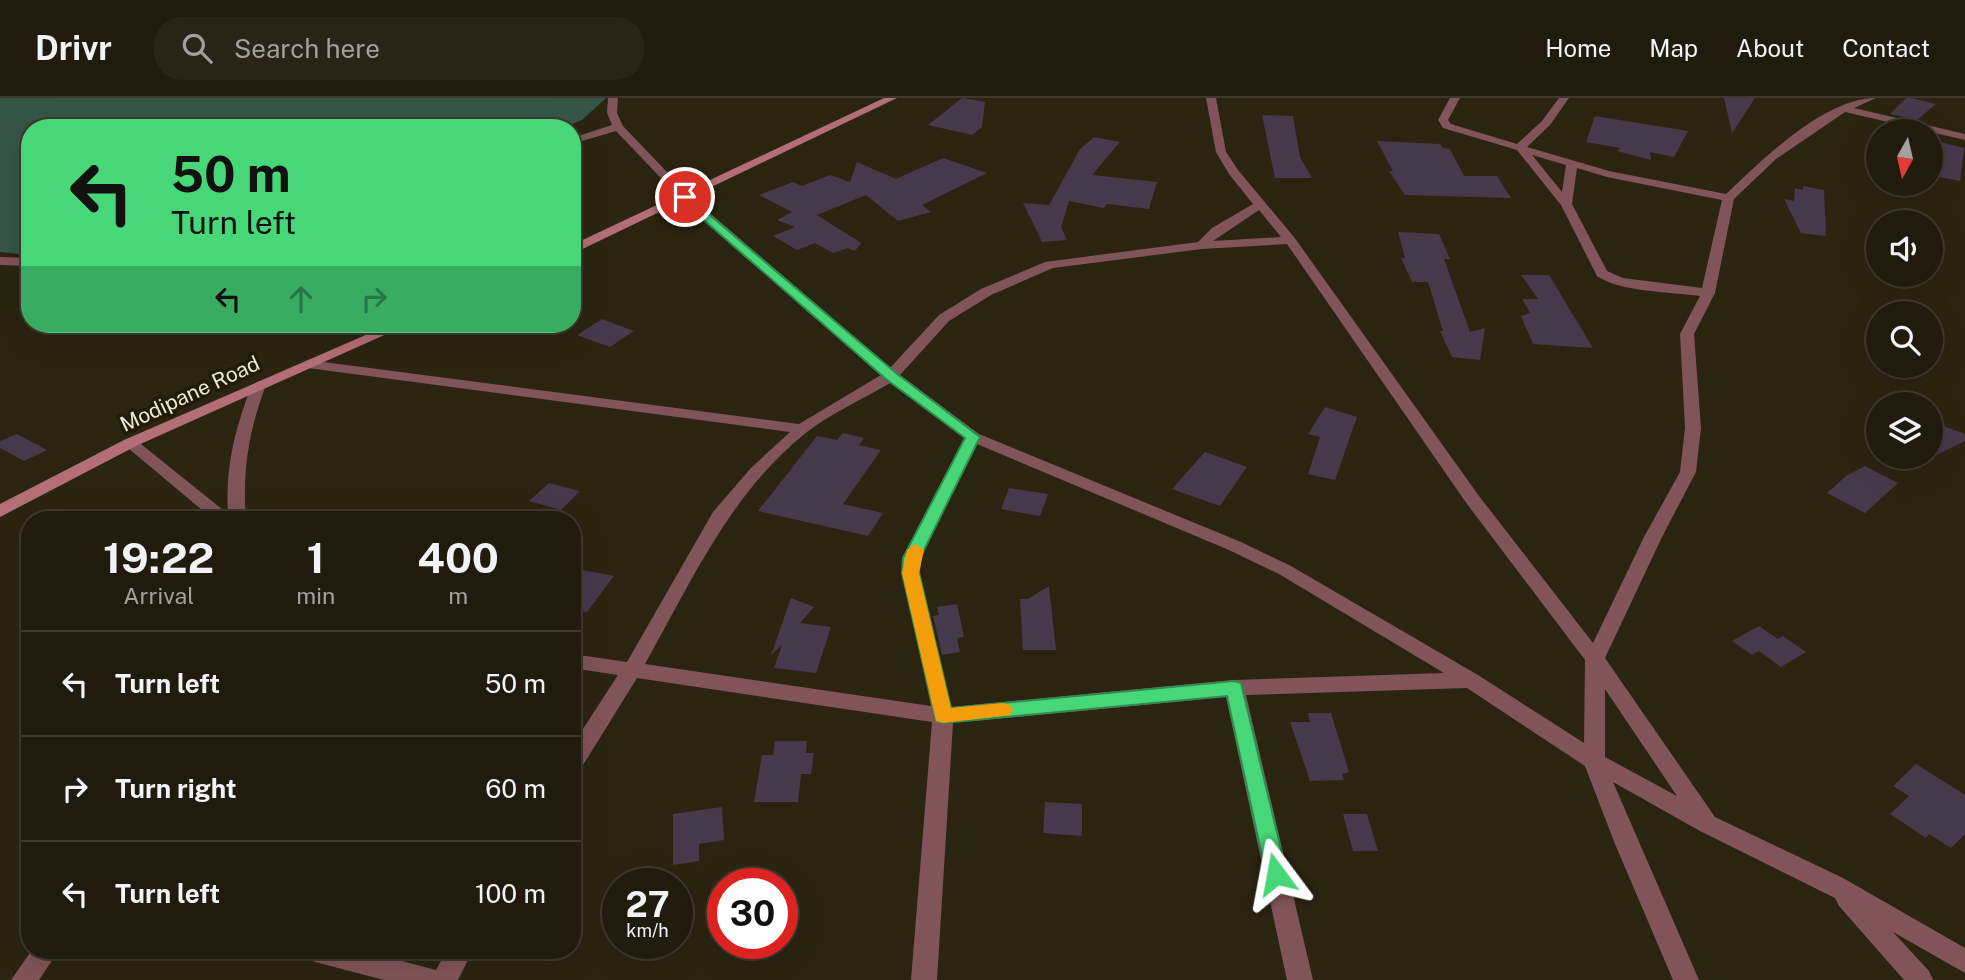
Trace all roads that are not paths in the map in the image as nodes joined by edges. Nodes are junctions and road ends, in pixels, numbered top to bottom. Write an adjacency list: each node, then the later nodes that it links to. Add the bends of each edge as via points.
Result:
1 (613, 98): 8 (street, via 612,113)
2 (892, 98): 13 (main road)
3 (1211, 98): 16 (street, via 1222,152)
4 (1455, 98): 11 (street, via 1443,124)
5 (1564, 98): 11 (street)
6 (1871, 98): 7 (street)
7 (1843, 109): 9 (street); 14 (street, via 1772,157)
8 (618, 127): 10 (street); 13 (street)
9 (1965, 137)
10 (581, 138)
11 (1520, 147): 12 (street); 15 (street)
12 (1572, 163): 14 (street); 15 (street)
13 (685, 197): 19 (main road); 25 (street)
14 (1728, 198): 22 (street)
15 (1566, 204): 22 (street, via 1602,273 1610,279)
16 (1258, 206): 17 (street); 18 (street)
17 (1290, 240): 18 (street); 33 (street, via 1466,489)
18 (1202, 244): 25 (street, via 1050,265 1032,272 986,292 944,318)
19 (581, 246)
20 (0, 261): 21 (street)
21 (21, 262)
22 (1709, 293): 33 (street, via 1687,334 1693,428 1689,472)
23 (381, 333): 24 (main road, Modipane Road)
24 (308, 364): 26 (main road, Modipane Road); 27 (street)
25 (891, 376): 27 (street); 28 (street)
26 (258, 385): 29 (main road, Modipane Road); 32 (street, via 234,461)
27 (802, 429): 35 (street, via 719,516)
28 (973, 437): 36 (street, via 1260,558); 38 (street, via 911,558)
29 (131, 443): 30 (main road, Modipane Road); 31 (street)
30 (0, 511)
31 (214, 511)
32 (237, 511)
33 (1595, 659): 40 (street); 41 (street)
34 (581, 663): 35 (street)
35 (631, 672): 38 (street); 39 (street)
36 (1471, 680): 37 (street); 40 (street)
37 (1234, 688): 38 (street); 51 (street)
38 (943, 716): 50 (street)
39 (581, 750)
40 (1594, 761): 41 (street); 52 (street)
41 (1708, 824): 42 (street)
42 (1835, 885): 46 (street); 53 (street)
43 (40, 959): 47 (street)
44 (350, 959): 48 (street)
45 (456, 959): 49 (street)
46 (1965, 961)
47 (24, 980)
48 (430, 980)
49 (444, 980)
50 (924, 980)
51 (1300, 980)
52 (1686, 980)
53 (1920, 980)

